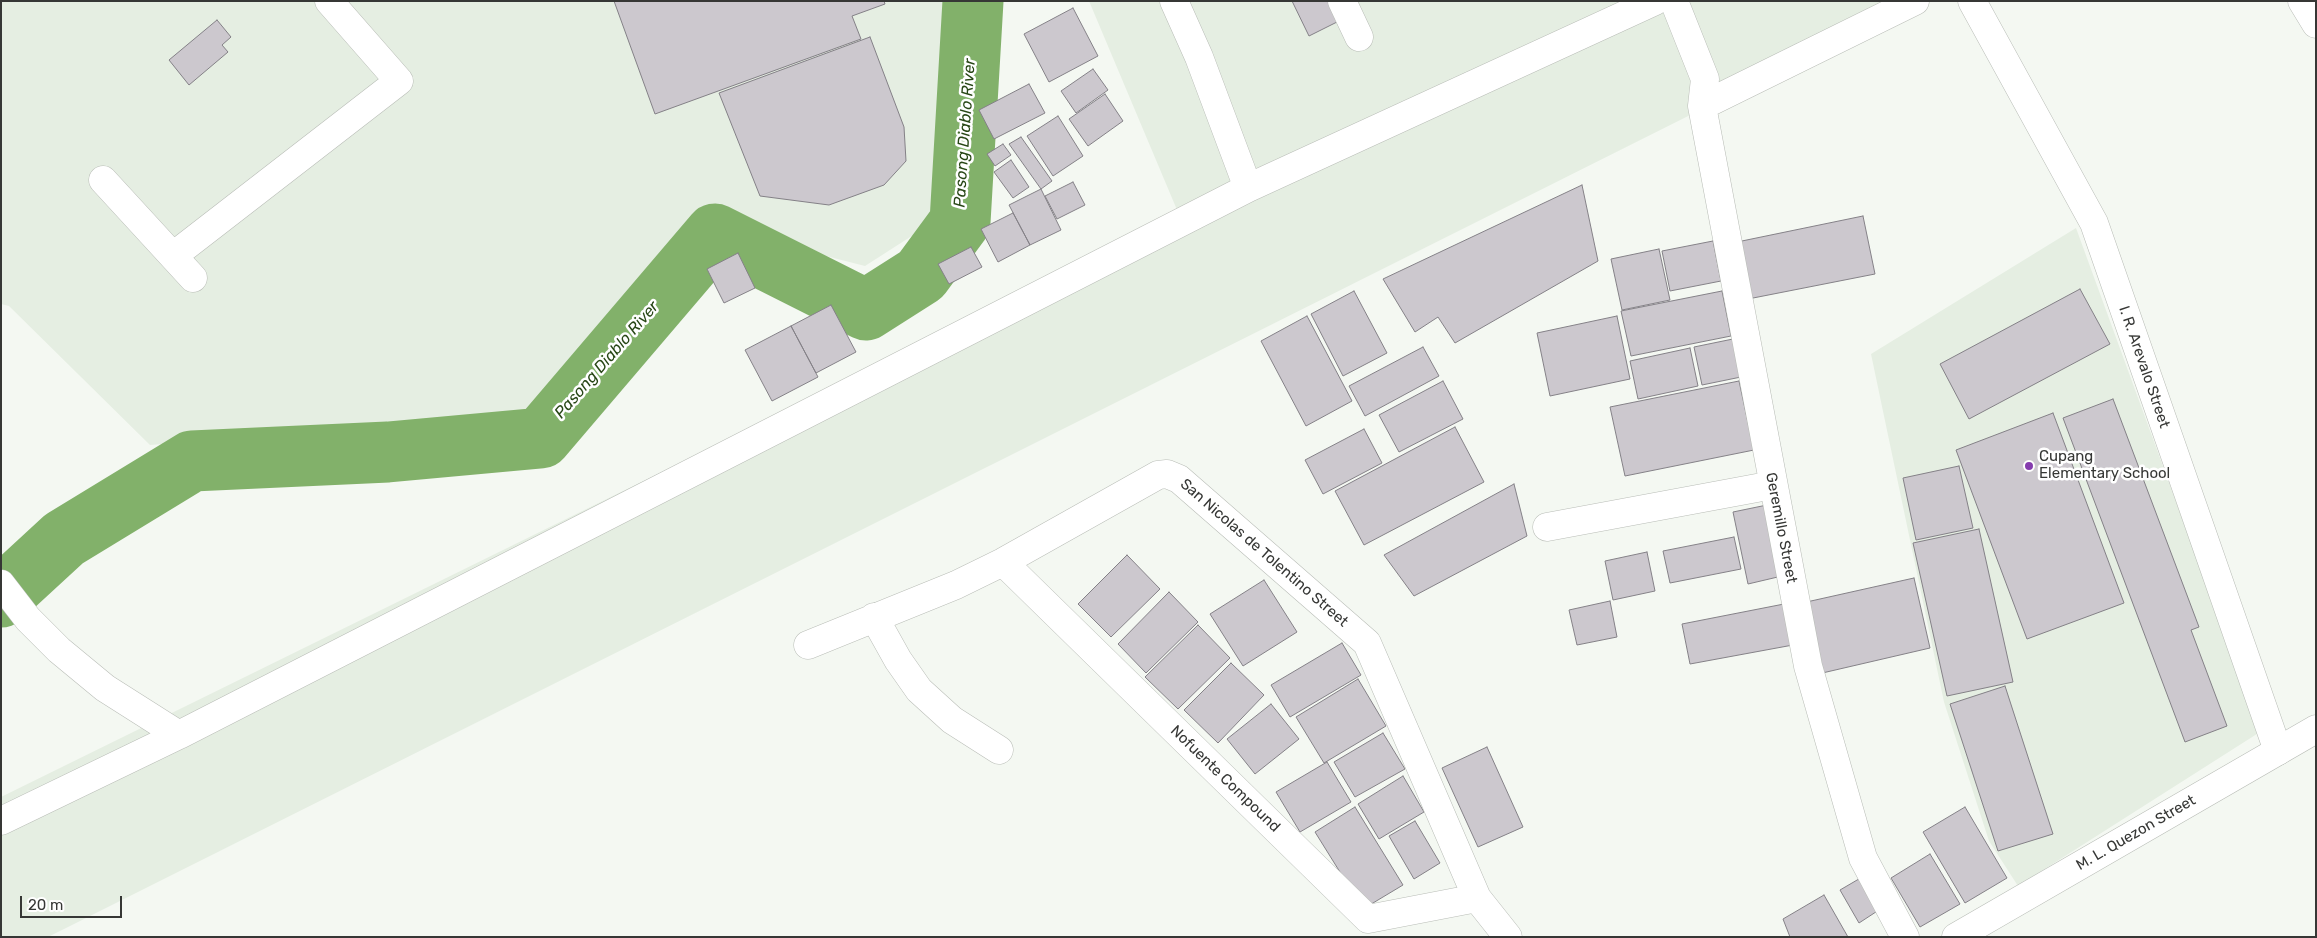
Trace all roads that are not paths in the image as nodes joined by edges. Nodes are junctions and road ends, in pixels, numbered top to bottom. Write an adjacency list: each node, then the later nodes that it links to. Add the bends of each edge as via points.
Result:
1 (329, 1): 14 (street, via 400,81)
2 (1174, 1): 13 (street, via 1199,57)
3 (1342, 1): 10 (street)
4 (1655, 1): 13 (street)
5 (1674, 1): 11 (street, Geremillo Street, via 1705,79)
6 (1915, 1): 11 (street)
7 (1972, 1): 25 (street, I. R. Arevalo Street, via 2094,223)
8 (2302, 1): 9 (street)
9 (2316, 24)
10 (1359, 37)
11 (1702, 106): 16 (street, Geremillo Street)
12 (103, 180): 14 (street)
13 (1248, 188): 23 (street)
14 (172, 256): 15 (street)
15 (192, 278)
16 (1772, 485): 17 (street); 29 (street, Geremillo Street, via 1808,666 1863,858)
17 (1547, 527)
18 (1003, 562): 20 (street, San Nicolas de Tolentino Street, via 956,585); 27 (street, Nofuente Compound, via 1368,919); 27 (street, San Nicolas de Tolentino Street, via 1158,475 1167,474 1180,479 1367,644)
19 (6, 591): 23 (street, via 59,650 97,682)
20 (874, 617): 21 (street, San Nicolas de Tolentino Street); 24 (street, via 919,690 952,720)
21 (808, 645)
22 (2316, 729): 25 (street, M. L. Quezon Street)
23 (179, 735): 26 (street)
24 (1000, 750)
25 (2278, 751): 30 (street, M. L. Quezon Street)
26 (1, 821)
27 (1476, 898): 28 (street, San Nicolas de Tolentino Street)
28 (1508, 937)
29 (1905, 937)
30 (1956, 937)

